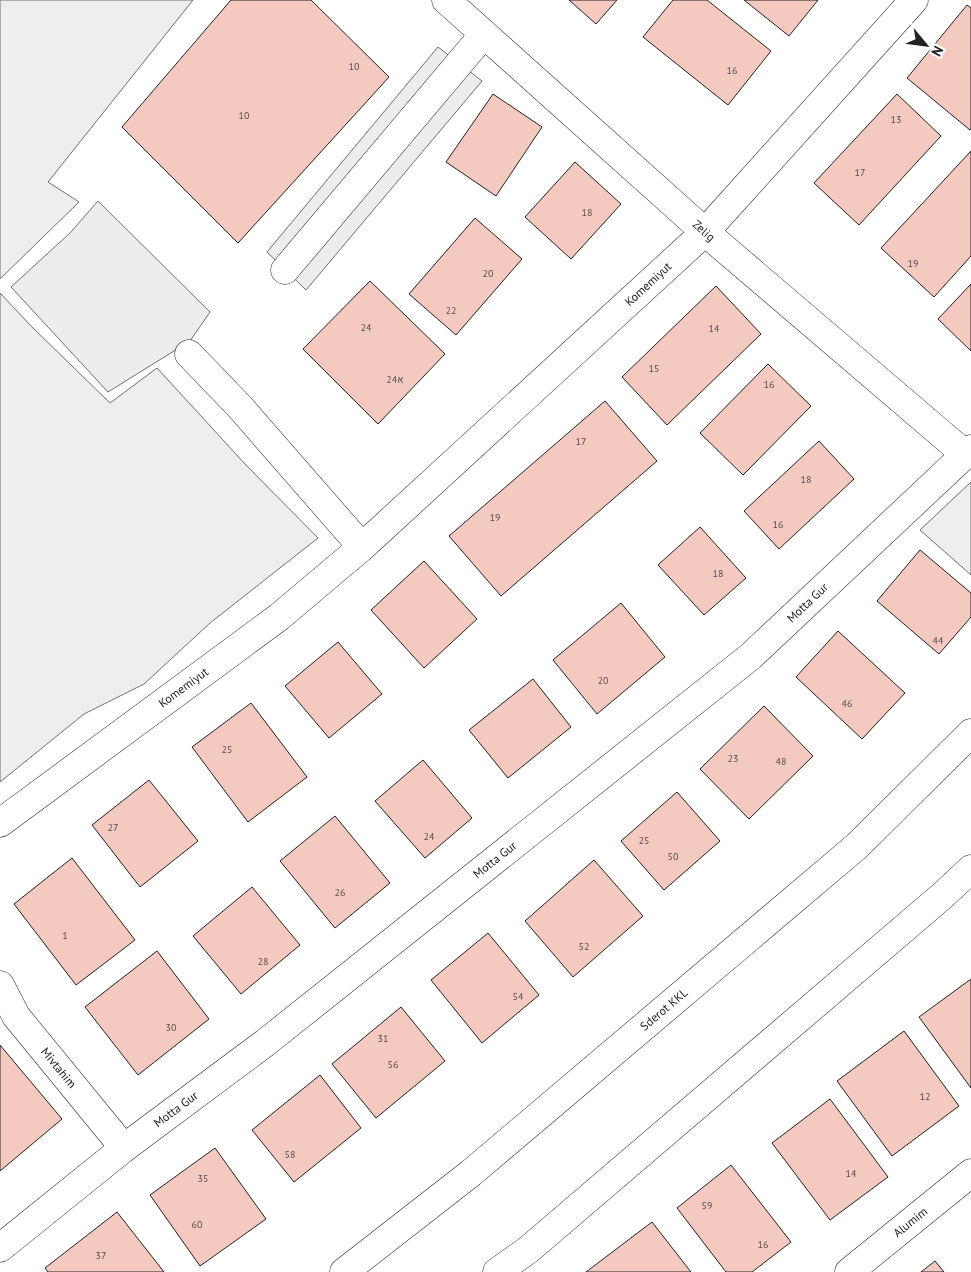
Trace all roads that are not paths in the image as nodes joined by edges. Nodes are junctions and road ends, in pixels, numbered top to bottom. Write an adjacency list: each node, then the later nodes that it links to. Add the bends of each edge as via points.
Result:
1 (446, 0): 3 (street, Zelig)
2 (914, 0): 4 (street, Komemiyut)
3 (484, 34): 4 (street, Zelig); 5 (street)
4 (705, 232): 7 (street, Zelig); 8 (street, Komemiyut)
5 (285, 270)
6 (189, 354): 8 (street)
7 (968, 452): 13 (street, Motta Gur, via 752,656 265,1043)
8 (362, 547): 10 (street, Komemiyut, via 279,617)
9 (971, 733): 16 (street, Sderot KKL, via 856,846 471,1173)
10 (0, 823)
11 (971, 869): 17 (street, via 528,1250)
12 (0, 985): 13 (street, Mivtahim, via 16,1016)
13 (124, 1148): 15 (street, Motta Gur)
14 (971, 1174): 18 (street, Alumim)
15 (0, 1248)
16 (344, 1272)
17 (497, 1272)
18 (849, 1272)

